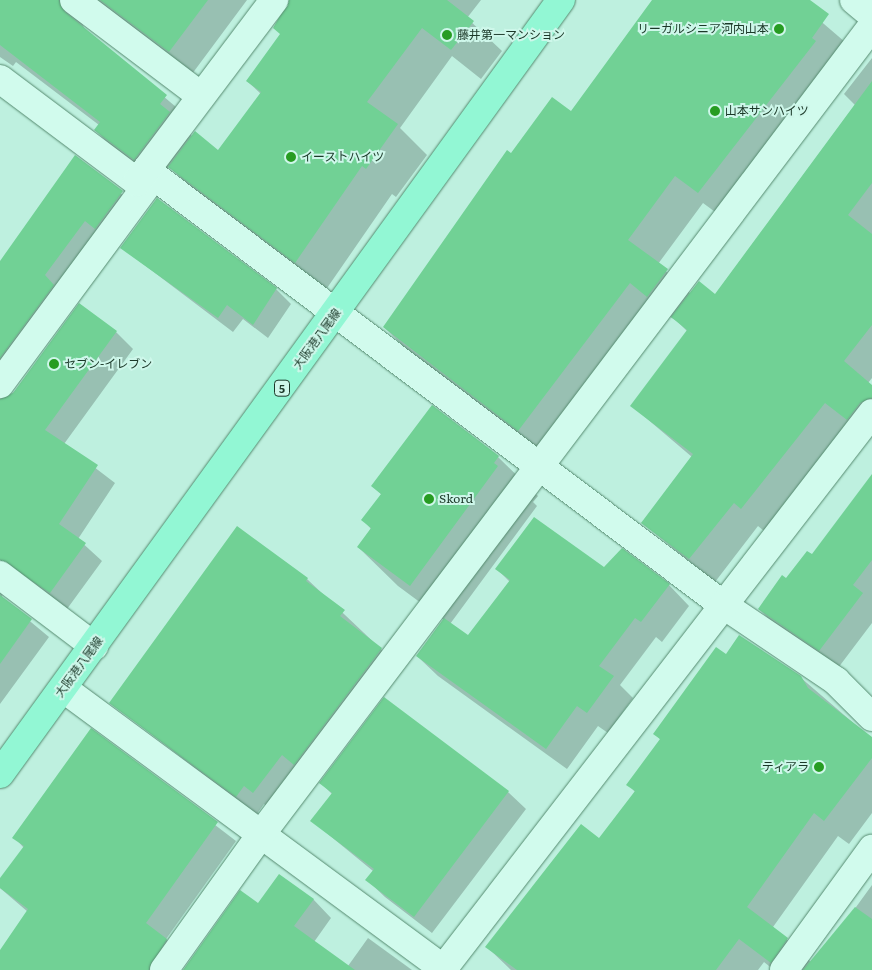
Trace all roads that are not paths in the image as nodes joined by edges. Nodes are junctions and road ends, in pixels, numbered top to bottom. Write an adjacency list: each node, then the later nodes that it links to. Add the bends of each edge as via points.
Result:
1 (74, 0): 8 (street)
2 (274, 0): 8 (street)
3 (561, 0): 10 (main road, 大阪港八尾線 / 5)
4 (854, 0): 5 (street)
5 (872, 15)
6 (872, 26): 13 (street)
7 (0, 79): 9 (street)
8 (202, 96): 9 (street)
9 (141, 176): 10 (street); 11 (street, via 145,188)
10 (336, 314): 13 (street); 16 (main road, 大阪港八尾線 / 5)
11 (0, 384)
12 (872, 413): 15 (street)
13 (538, 466): 15 (street); 20 (street)
14 (0, 574): 16 (street)
15 (722, 604): 18 (street, via 836,681); 22 (street)
16 (94, 646): 17 (main road, 大阪港八尾線 / 5)
17 (64, 689): 19 (main road, 大阪港八尾線 / 5); 20 (street)
18 (872, 717)
19 (0, 774)
20 (262, 833): 22 (street); 23 (street)
21 (872, 849): 24 (street)
22 (444, 969)
23 (164, 970)
24 (784, 970)

